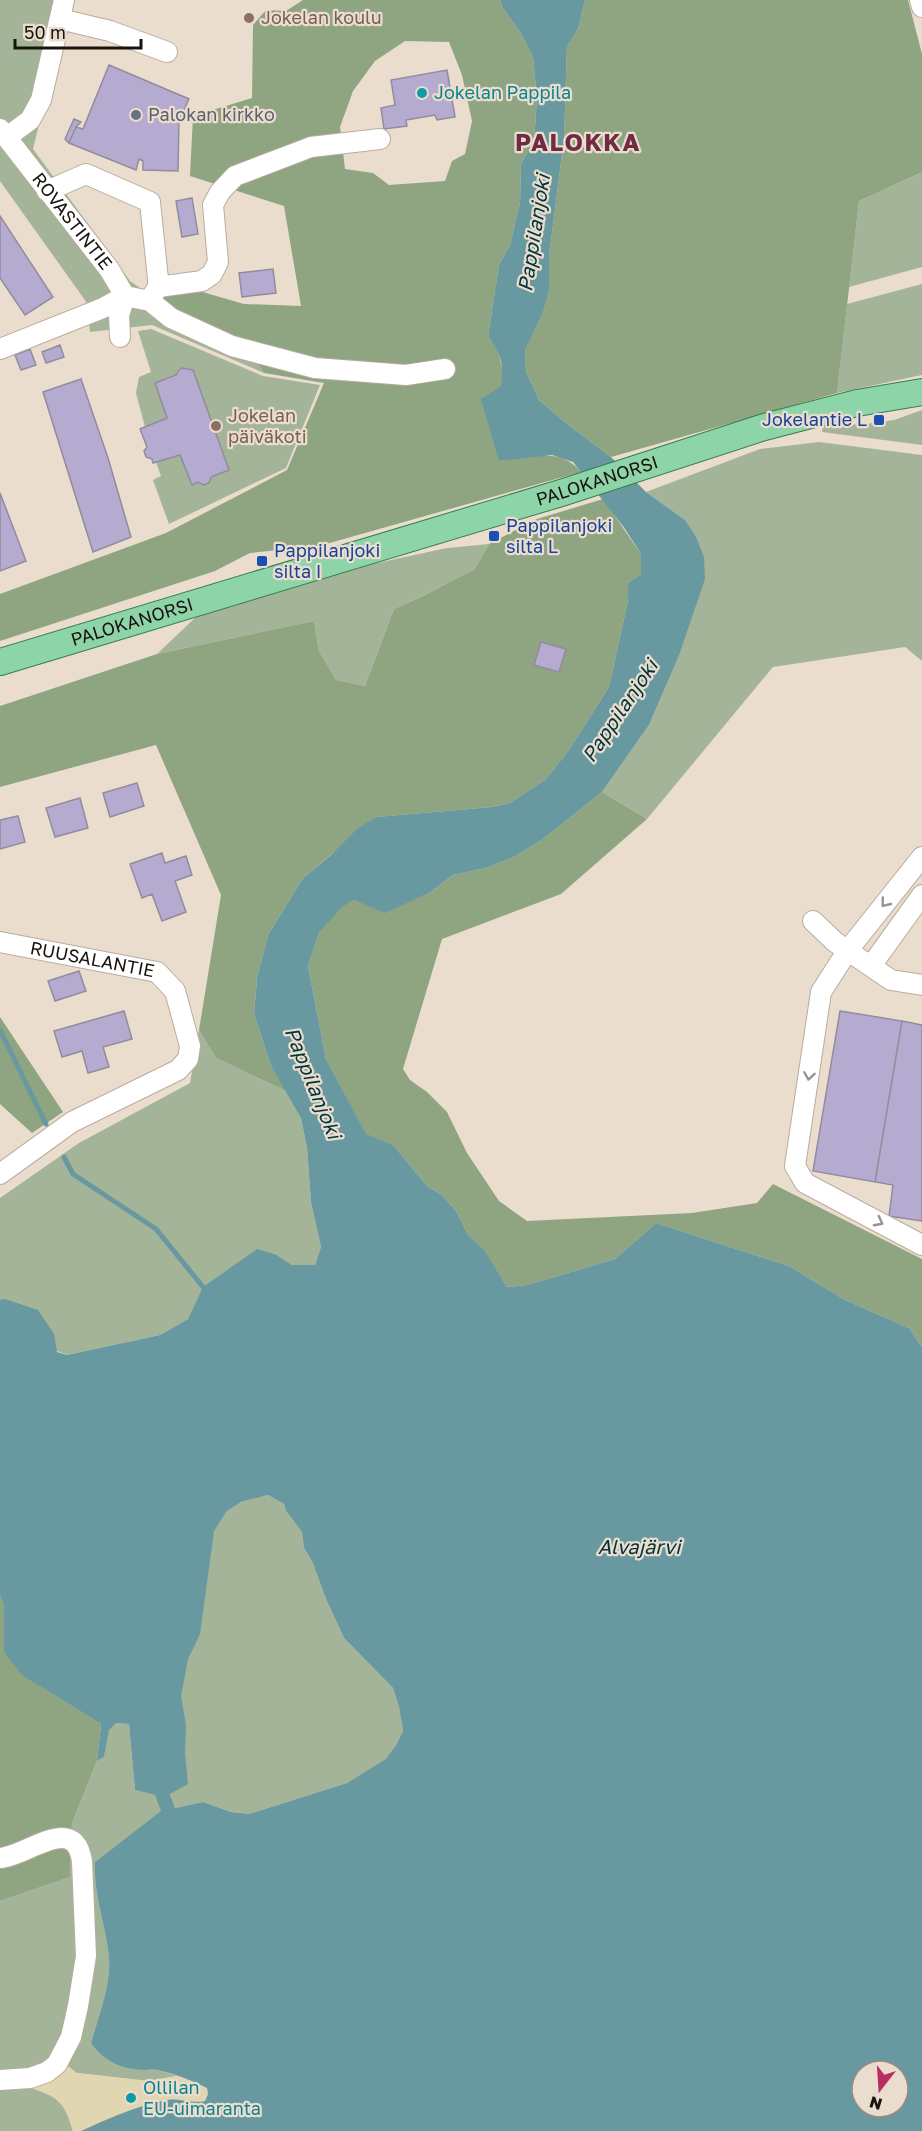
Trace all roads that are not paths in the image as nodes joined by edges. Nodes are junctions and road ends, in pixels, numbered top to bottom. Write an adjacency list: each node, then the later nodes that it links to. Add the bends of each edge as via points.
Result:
1 (920, 0): 2 (street)
2 (922, 8)
3 (62, 10): 4 (street); 5 (street, via 41,100 30,120)
4 (168, 52)
5 (3, 133): 7 (street, ROVASTINTIE)
6 (380, 139): 8 (street, via 310,147 235,176 213,205 219,262 212,274 202,282)
7 (46, 191): 8 (street, via 86,174 150,202 158,279); 9 (street, ROVASTINTIE)
8 (154, 294): 9 (street); 12 (street, via 171,318 232,346 315,368 406,375)
9 (125, 296): 10 (street, via 119,315); 11 (street)
10 (120, 337)
11 (0, 349)
12 (445, 369)
13 (922, 392): 14 (main road, PALOKANORSI, via 857,403 761,428 561,493)
14 (0, 662)
15 (922, 857): 19 (street, one-way to 19)
16 (922, 896): 20 (street)
17 (813, 921): 19 (street)
18 (0, 942): 22 (street, RUUSALANTIE, via 157,972 175,991 190,1046 188,1059 178,1070 72,1122)
19 (848, 950): 20 (street); 23 (street, one-way to 23, via 821,992 795,1166 805,1183)
20 (871, 966): 21 (street, via 891,980)
21 (922, 985)
22 (0, 1174)
23 (922, 1245)
24 (0, 1858): 25 (street, via 58,1837 72,1840 80,1850 86,1956 71,2037 57,2064 30,2078)
25 (0, 2080)

